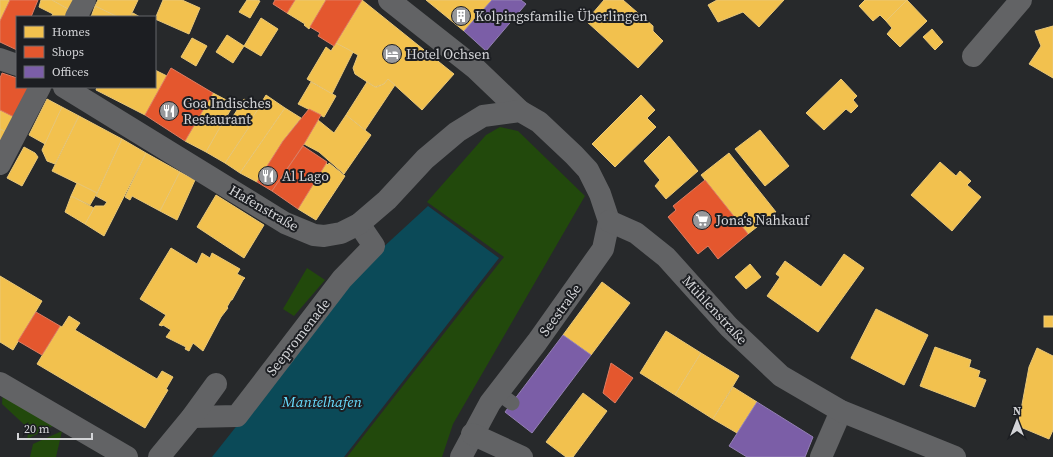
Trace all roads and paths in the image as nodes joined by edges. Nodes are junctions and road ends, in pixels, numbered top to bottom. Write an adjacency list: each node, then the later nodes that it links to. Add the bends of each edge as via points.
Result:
1 (84, 0): 4 (street)
2 (389, 0): 10 (street, via 475,68)
3 (1021, 0): 5 (street)
4 (76, 16)
5 (973, 56)
6 (0, 58): 7 (street)
7 (16, 65)
8 (39, 88): 11 (street)
9 (66, 88): 13 (street, Hafenstraße, via 285,223 314,235 324,236 341,233)
10 (520, 111): 12 (street, via 539,122 588,170); 13 (street, Hafenstraße, via 483,116 457,132 425,159)
11 (0, 164)
12 (609, 221): 16 (street, Mühlenstraße, via 636,233 666,257 729,327 781,376); 18 (street, Seestraße, via 603,249 537,342 505,398 490,403)
13 (359, 224): 17 (street, Seepromenade, via 374,246 342,279 237,416)
14 (0, 383): 19 (street)
15 (216, 384): 17 (street)
16 (841, 411): 23 (street); 24 (street, Mühlenstraße)
17 (192, 417): 20 (street)
18 (472, 434): 21 (street, Seestraße); 22 (street)
19 (127, 457)
20 (158, 457)
21 (461, 457)
22 (522, 457)
23 (821, 457)
24 (955, 457)

